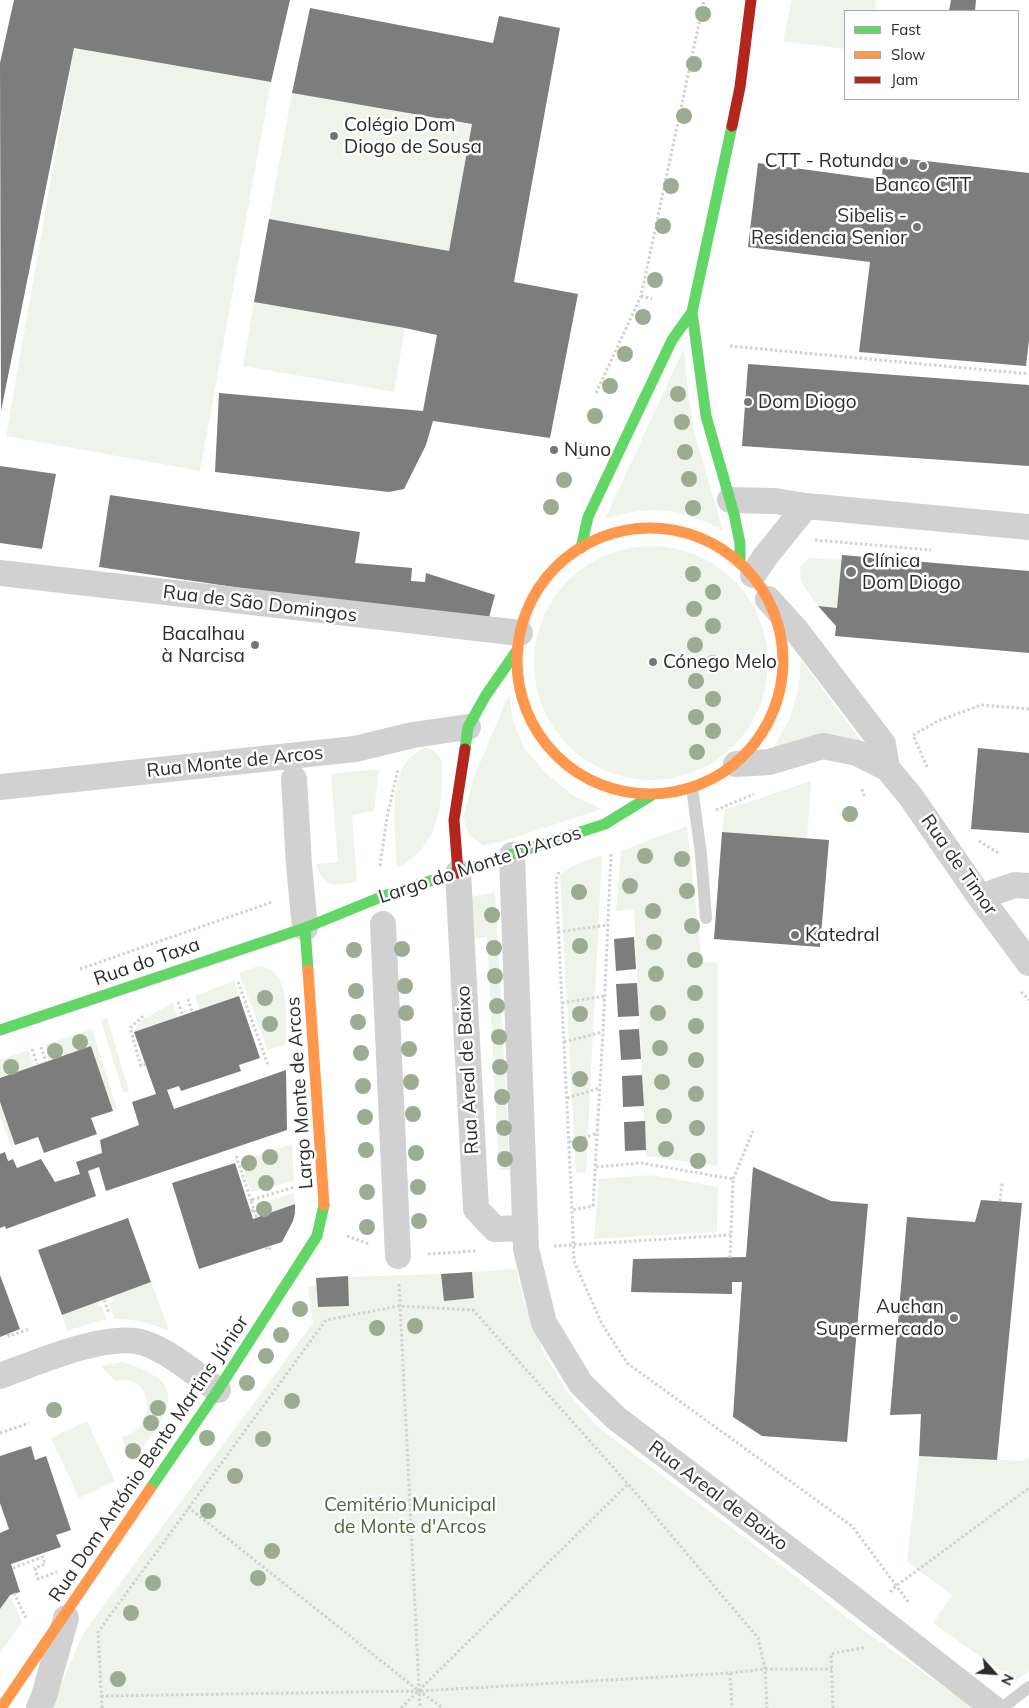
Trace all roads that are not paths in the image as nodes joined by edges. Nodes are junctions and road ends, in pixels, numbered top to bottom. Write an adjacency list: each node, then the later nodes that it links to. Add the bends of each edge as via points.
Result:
1 (751, 0): 3 (street)
2 (758, 35): 3 (street)
3 (740, 87): 4 (street)
4 (692, 312): 5 (street, via 706,416); 8 (street, via 672,340 588,517)
5 (730, 500): 6 (street, via 775,501); 9 (street)
6 (806, 506): 7 (street); 9 (street, via 764,557)
7 (1029, 526)
8 (581, 548): 9 (street, via 620,532 663,529 705,539); 12 (street, via 548,576 527,613)
9 (747, 569): 11 (street)
10 (0, 573): 12 (street, Rua de São Domingos)
11 (768, 599): 14 (street, via 780,628 784,660 780,692 764,732); 15 (street, Rua de Timor, via 796,630 883,744)
12 (519, 641): 13 (street); 19 (street, via 518,677 524,704 536,730 552,752 573,770 598,784 624,792)
13 (468, 727): 17 (street, Rua Monte de Arcos, via 413,734 355,749); 21 (street, via 454,820)
14 (736, 764): 15 (street, Rua de Timor, via 769,762 823,746 857,753); 18 (street)
15 (887, 768): 23 (street, Rua de Timor)
16 (294, 779): 26 (street)
17 (0, 787)
18 (692, 788): 19 (street); 24 (lane, via 702,854)
19 (652, 795): 20 (street, Largo do Monte D'Arcos, via 605,824)
20 (512, 855): 21 (street, Largo do Monte D'Arcos); 30 (street, Rua Areal de Baixo)
21 (458, 873): 26 (street, Largo do Monte D'Arcos, via 381,897); 30 (street, Rua Areal de Baixo, via 476,1210 495,1229)
22 (1029, 886): 23 (street, via 1014,885)
23 (980, 896): 27 (street, Rua de Timor)
24 (706, 918)
25 (382, 924): 31 (street)
26 (305, 928): 28 (street, Rua do Taxa); 29 (street, Largo Monte de Arcos, via 324,1200)
27 (1029, 963)
28 (0, 1030)
29 (320, 1227): 33 (street, Rua Dom António Bento Martins Júnior)
30 (525, 1228): 38 (street, Rua Areal de Baixo, via 526,1249 544,1323 581,1384 616,1418)
31 (398, 1256)
32 (0, 1376): 33 (street, via 99,1342 126,1339 144,1343 166,1354)
33 (218, 1390): 34 (street, Rua Dom António Bento Martins Júnior)
34 (67, 1611): 36 (street, Rua Dom António Bento Martins Júnior); 37 (street)
35 (1029, 1687): 39 (lane)
36 (1, 1708)
37 (39, 1708)
38 (993, 1708)
39 (1002, 1708)

